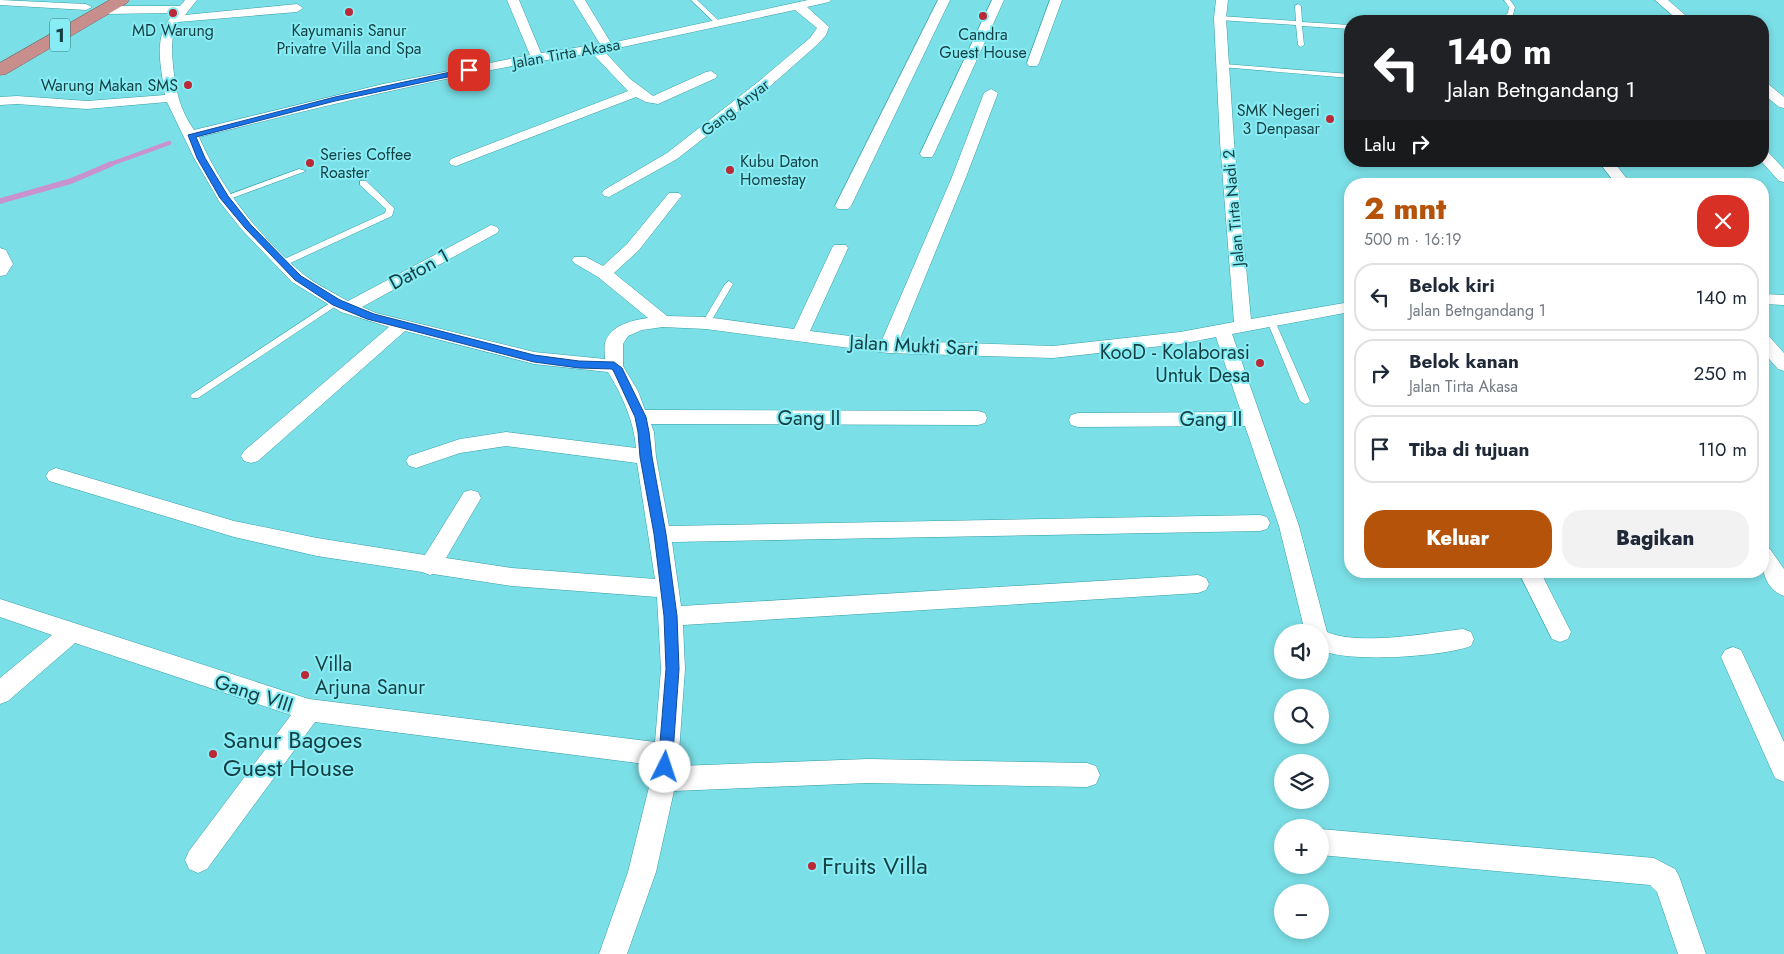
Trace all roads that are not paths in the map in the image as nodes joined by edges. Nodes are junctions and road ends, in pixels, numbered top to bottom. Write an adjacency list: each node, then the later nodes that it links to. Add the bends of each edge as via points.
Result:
1 (121, 0): 13 (highway, 1)
2 (513, 0): 27 (street)
3 (579, 0): 25 (street)
4 (694, 0): 21 (lane)
5 (944, 0): 51 (street)
6 (998, 0): 40 (street)
7 (1056, 0): 28 (street)
8 (1222, 0): 20 (street, Jalan Tirta Nadi 2)
9 (1507, 0): 18 (lane, via 1512,7)
10 (1661, 0): 19 (street)
11 (818, 1): 14 (street, Jalan Tirta Akasa)
12 (9, 3): 13 (street)
13 (96, 6): 17 (street); 26 (highway, 1); 30 (highway, 1)
14 (798, 6): 21 (street, Jalan Tirta Akasa); 48 (street, Gang Anyar, via 823,27 820,35 763,85 672,156)
15 (1298, 6): 22 (lane)
16 (297, 8): 17 (street)
17 (183, 9): 36 (street, via 167,31)
18 (1510, 15)
19 (1679, 15)
20 (1220, 18): 22 (lane); 29 (street, Jalan Tirta Nadi 2)
21 (717, 22): 25 (street, Jalan Tirta Akasa)
22 (1299, 23): 23 (lane); 24 (lane)
23 (1344, 27)
24 (1302, 45)
25 (602, 48): 27 (street, Jalan Tirta Akasa); 33 (street)
26 (0, 55)
27 (537, 57): 39 (street, Jalan Tirta Akasa, via 382,88)
28 (1033, 63)
29 (1224, 66): 32 (lane); 68 (street, Jalan Tirta Nadi 2, via 1227,142)
30 (0, 70)
31 (711, 75): 33 (street, via 658,100)
32 (1344, 76)
33 (638, 92): 41 (street)
34 (1769, 92): 38 (street)
35 (992, 93): 71 (street)
36 (172, 98): 37 (street, via 87,105); 39 (street, via 182,122)
37 (0, 101)
38 (1784, 104)
39 (192, 135): 50 (street)
40 (927, 154)
41 (456, 162)
42 (1769, 162): 46 (street)
43 (1610, 167): 45 (street)
44 (302, 171): 50 (lane)
45 (1619, 178)
46 (1784, 178)
47 (363, 183): 56 (lane, via 390,210 389,214)
48 (610, 193)
49 (674, 196): 58 (street, via 633,247)
50 (224, 198): 56 (street)
51 (842, 206)
52 (491, 230): 62 (street, Daton 1)
53 (840, 248): 70 (street)
54 (0, 252): 57 (street, via 5,264)
55 (580, 260): 58 (street)
56 (283, 263): 62 (street, via 298,278)
57 (0, 271)
58 (604, 272): 64 (street)
59 (729, 284): 66 (lane)
60 (1769, 299): 61 (street)
61 (1784, 300)
62 (342, 305): 67 (street); 75 (lane, via 319,312)
63 (1344, 308): 65 (street, Jalan Mukti Sari)
64 (663, 320): 66 (street, Jalan Mukti Sari); 74 (street, Jalan Mukti Sari, via 622,332 614,343)
65 (1270, 321): 68 (street, Jalan Mukti Sari); 76 (lane)
66 (706, 323): 70 (street, Jalan Mukti Sari)
67 (402, 325): 74 (street, via 534,358); 81 (street)
68 (1243, 326): 69 (street, Jalan Mukti Sari)
69 (1222, 330): 71 (street, Jalan Mukti Sari, via 1180,338 1052,352); 79 (street)
70 (799, 336): 71 (street, Jalan Mukti Sari)
71 (888, 347)
72 (1769, 347): 73 (street)
73 (1784, 365)
74 (614, 366): 77 (street, via 623,378)
75 (195, 396)
76 (1305, 401)
77 (640, 417): 78 (street, Gang II); 82 (street)
78 (978, 418)
79 (1253, 419): 80 (street, Gang II); 96 (street, via 1289,526)
80 (1078, 420)
81 (250, 456)
82 (646, 457): 83 (street, via 487,440); 87 (street)
83 (416, 461)
84 (56, 476): 89 (street, via 234,529)
85 (471, 498): 89 (street)
86 (1260, 522): 87 (street)
87 (660, 534): 93 (street)
88 (1769, 565): 92 (street)
89 (430, 566): 93 (street, via 512,577)
90 (1533, 578): 98 (street)
91 (1198, 584): 95 (street)
92 (1784, 587)
93 (667, 589): 95 (street)
94 (0, 608): 97 (street, Gang VIII)
95 (671, 616): 104 (street, via 673,669)
96 (1314, 624)
97 (70, 632): 102 (street); 103 (street, Gang VIII)
98 (1560, 632)
99 (1463, 639): 100 (street, via 1350,648)
100 (1329, 645)
101 (1734, 658): 105 (street)
102 (0, 693)
103 (309, 710): 104 (street, Gang VIII); 108 (street)
104 (665, 767): 106 (street, Gang VIII); 109 (street, via 642,872)
105 (1784, 770)
106 (1086, 775)
107 (1329, 843): 110 (street, via 1654,872 1665,879)
108 (198, 860)
109 (613, 954)
110 (1692, 954)

